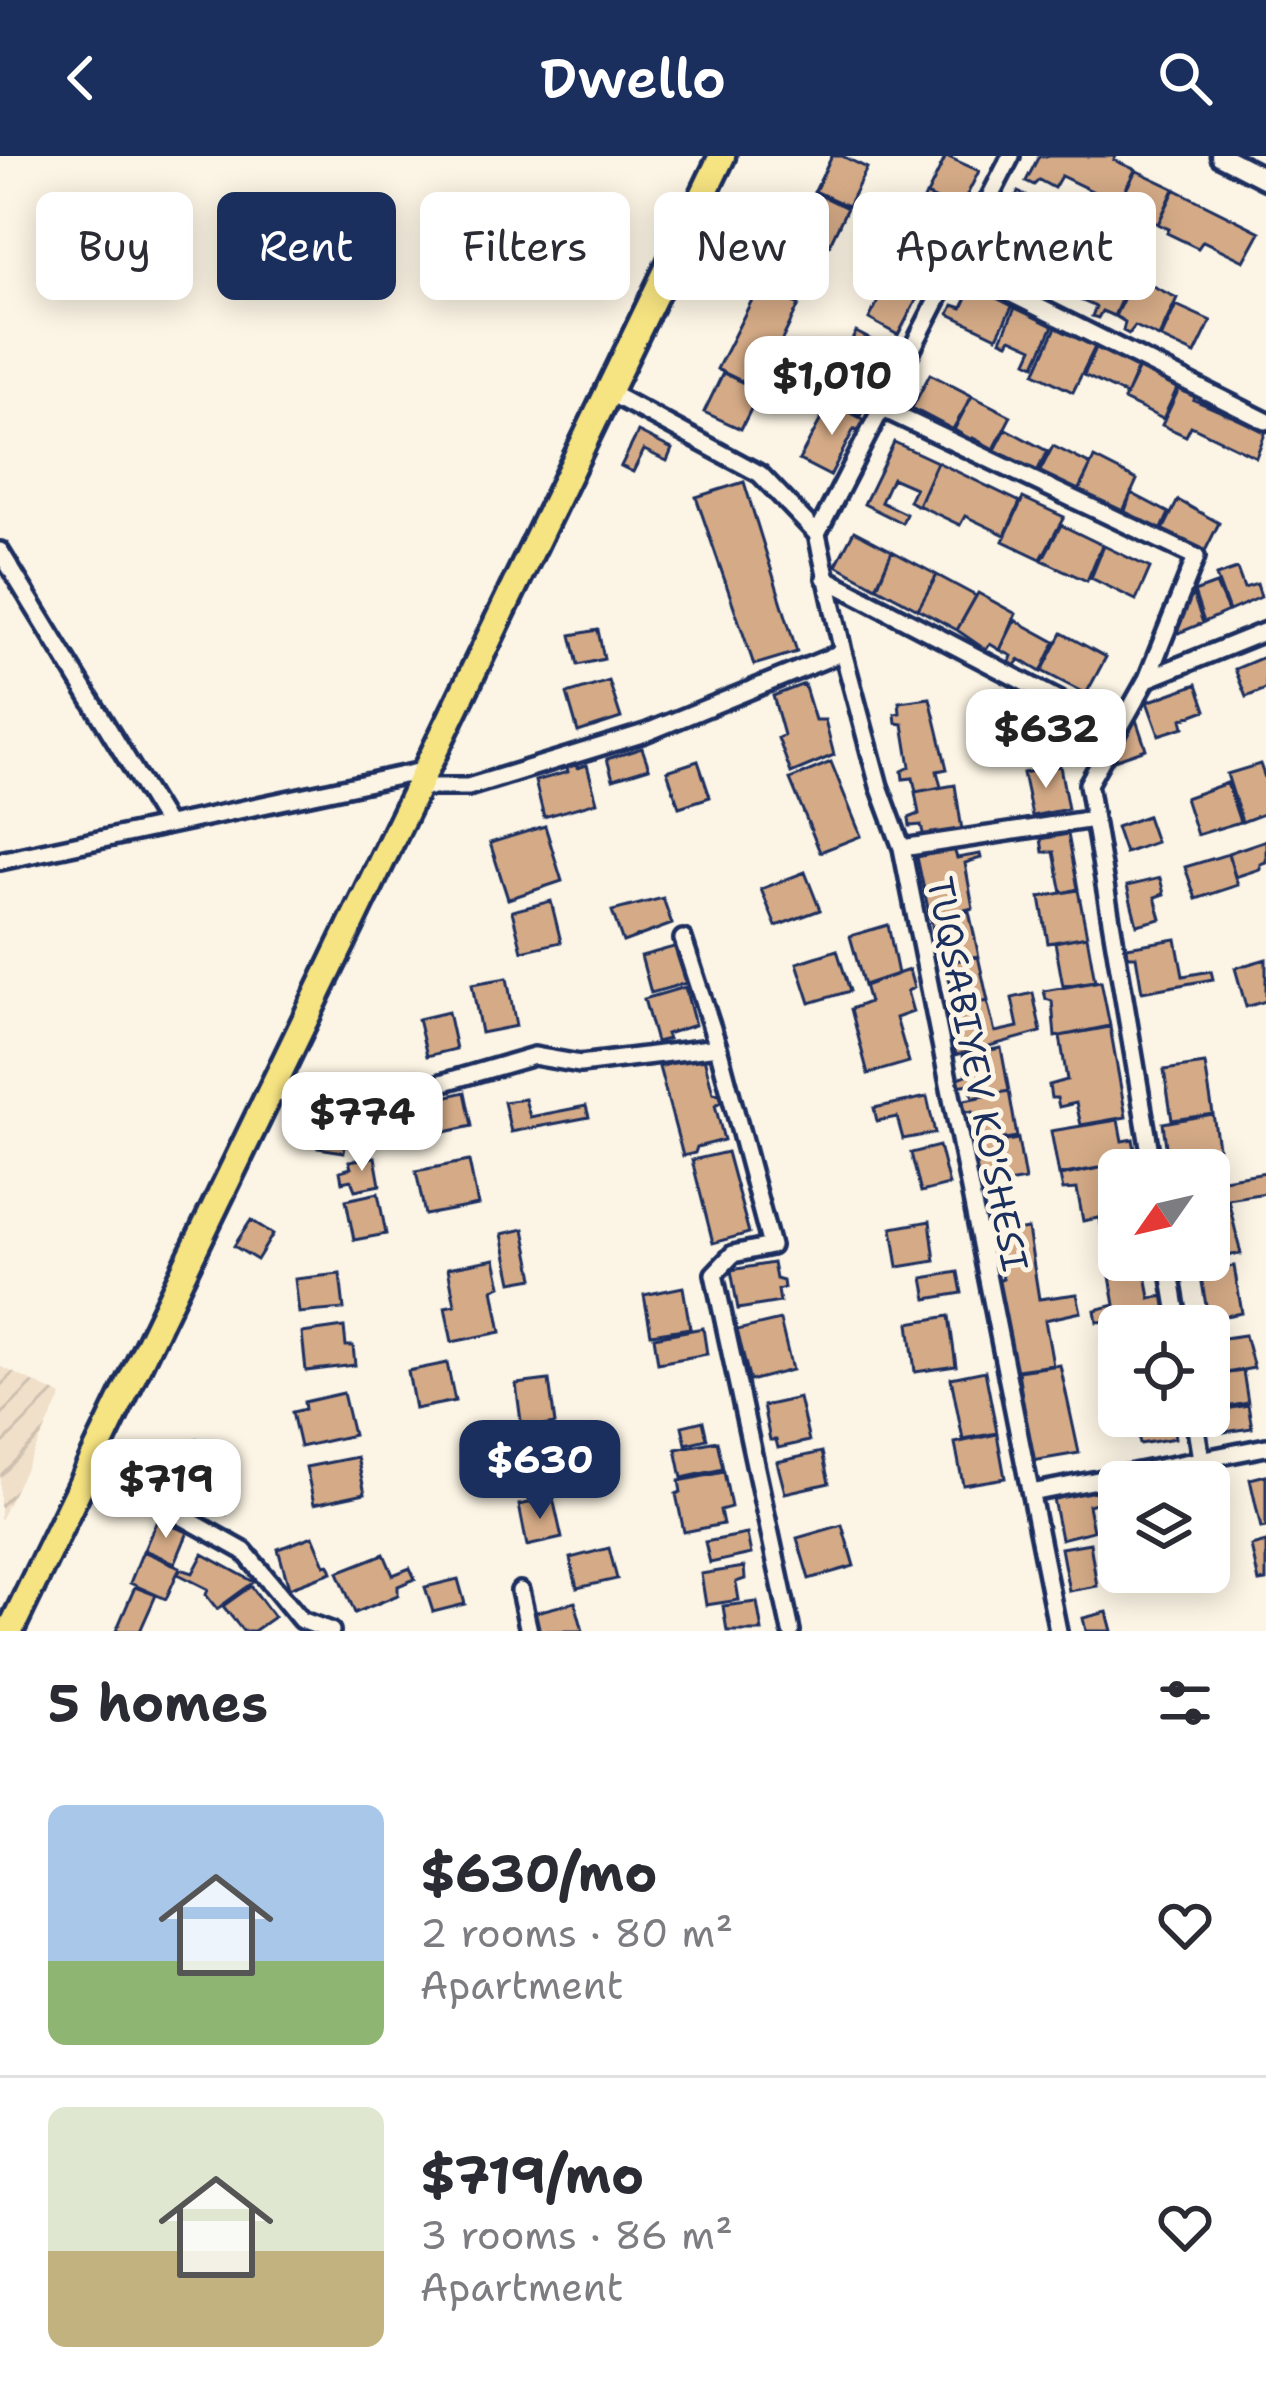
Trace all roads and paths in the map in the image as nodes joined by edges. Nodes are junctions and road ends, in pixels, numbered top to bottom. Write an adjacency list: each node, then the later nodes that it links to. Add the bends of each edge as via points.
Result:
1 (722, 156): 8 (main road)
2 (1010, 156): 5 (street)
3 (1221, 156): 4 (street)
4 (1266, 179)
5 (992, 192)
6 (937, 300): 9 (street)
7 (1025, 300): 10 (street)
8 (610, 393): 11 (street, via 760,474); 18 (main road)
9 (881, 408): 11 (street); 16 (street, via 1196,556)
10 (1266, 421)
11 (817, 534): 13 (street, TUQSABIYEV KO'SHESI)
12 (0, 551): 20 (street)
13 (825, 578): 15 (street, TUQSABIYEV KO'SHESI); 17 (street)
14 (1266, 632): 16 (street)
15 (843, 652): 18 (street, via 645,734 468,787); 21 (street, TUQSABIYEV KO'SHESI)
16 (1147, 679): 17 (street)
17 (1118, 731): 19 (street, via 1088,784)
18 (423, 778): 20 (street); 25 (main road)
19 (1094, 819): 21 (street); 26 (street)
20 (166, 825): 22 (street)
21 (902, 848): 31 (street, TUQSABIYEV KO'SHESI)
22 (0, 861)
23 (683, 939): 24 (street)
24 (718, 1047): 25 (street, via 580,1064 534,1056 369,1104); 36 (street, via 771,1246 733,1254 713,1274)
25 (270, 1092): 30 (main road)
26 (1149, 1149)
27 (1197, 1437): 29 (street)
28 (1266, 1447): 29 (street)
29 (1201, 1459): 31 (street)
30 (88, 1464): 33 (main road); 34 (street, via 244,1551 301,1620)
31 (1031, 1493): 37 (street, TUQSABIYEV KO'SHESI)
32 (520, 1591): 35 (street)
33 (10, 1631)
34 (331, 1631)
35 (529, 1631)
36 (791, 1631)
37 (1058, 1631)

